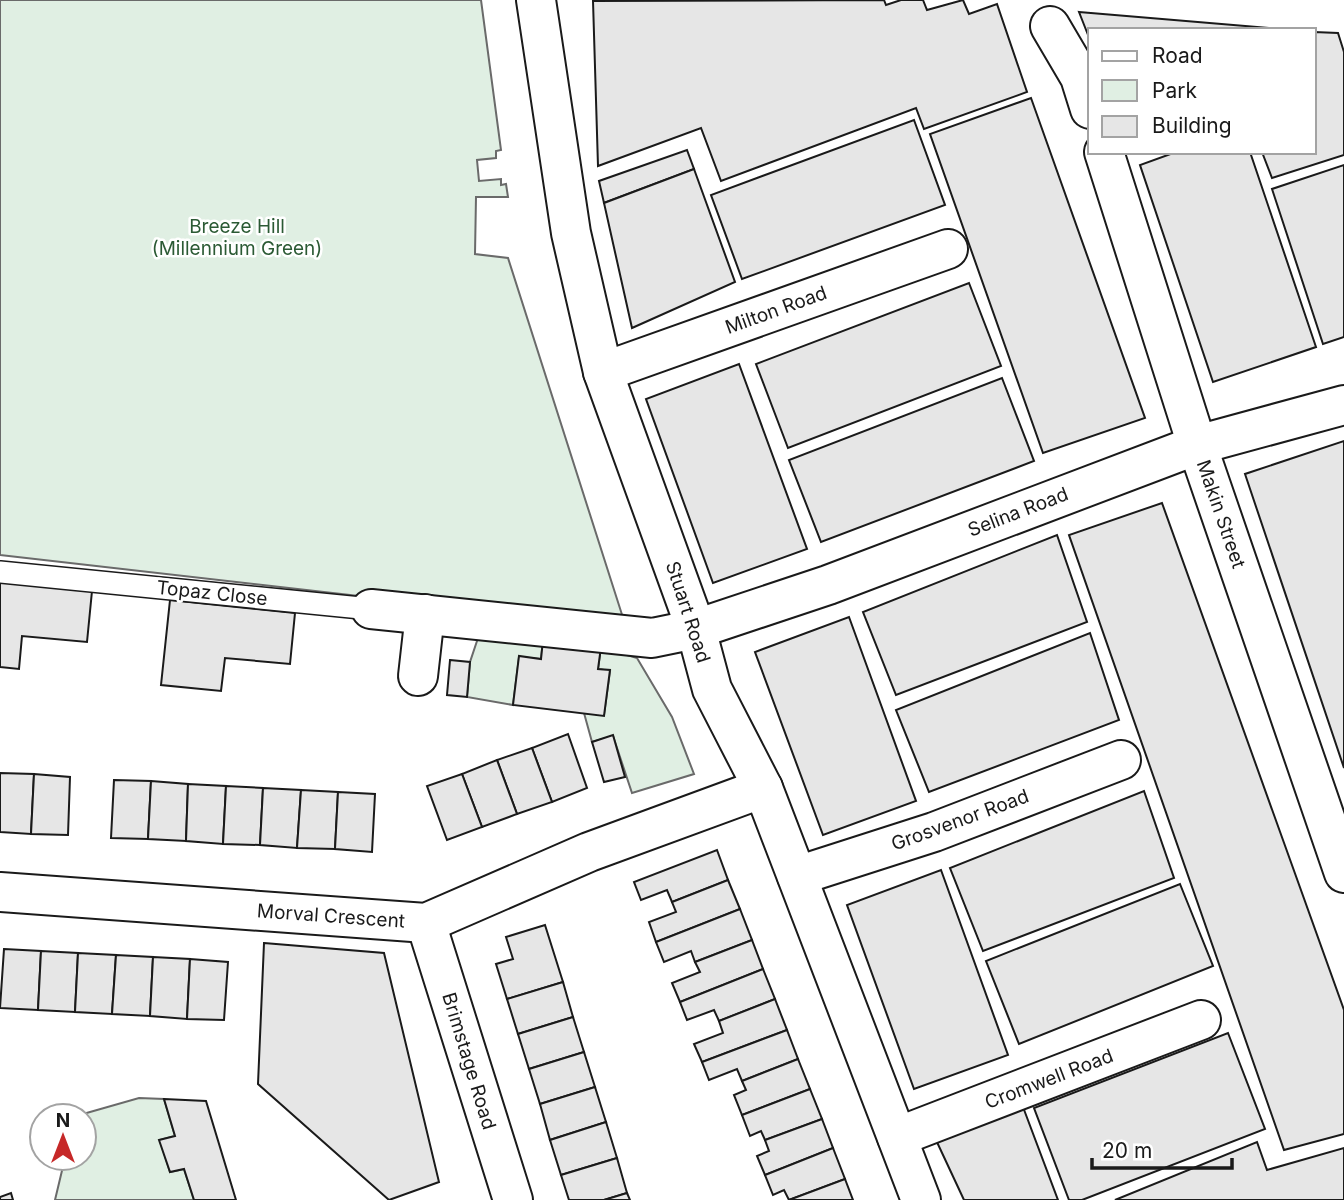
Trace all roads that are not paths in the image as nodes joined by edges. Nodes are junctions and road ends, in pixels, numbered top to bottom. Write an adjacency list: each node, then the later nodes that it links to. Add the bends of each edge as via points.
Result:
1 (536, 0): 6 (street, Stuart Road, via 571,233)
2 (1050, 26): 3 (street, via 1080,77)
3 (1088, 103)
4 (1105, 154): 8 (street, Makin Street)
5 (948, 249): 6 (street, Milton Road)
6 (603, 372): 12 (street, Stuart Road)
7 (1344, 405): 8 (street, Selina Road)
8 (1197, 445): 12 (street, Selina Road, via 828,585); 16 (street, Makin Street)
9 (0, 572): 10 (lane, Topaz Close)
10 (371, 609): 11 (street, Topaz Close)
11 (425, 614): 12 (street, Topaz Close, via 652,638); 13 (street)
12 (696, 629): 15 (street, Stuart Road, via 712,689)
13 (418, 676)
14 (1121, 760): 17 (street, Grosvenor Road, via 934,832)
15 (763, 788): 17 (street, Stuart Road); 19 (street, Morval Crescent, via 589,852)
16 (1344, 873)
17 (797, 876): 21 (street, Stuart Road)
18 (0, 892): 19 (street, Morval Crescent)
19 (426, 923): 22 (street, Brimstage Road)
20 (1201, 1020): 21 (street, Cromwell Road)
21 (897, 1137): 23 (street, Stuart Road)
22 (513, 1200)
23 (921, 1200)

